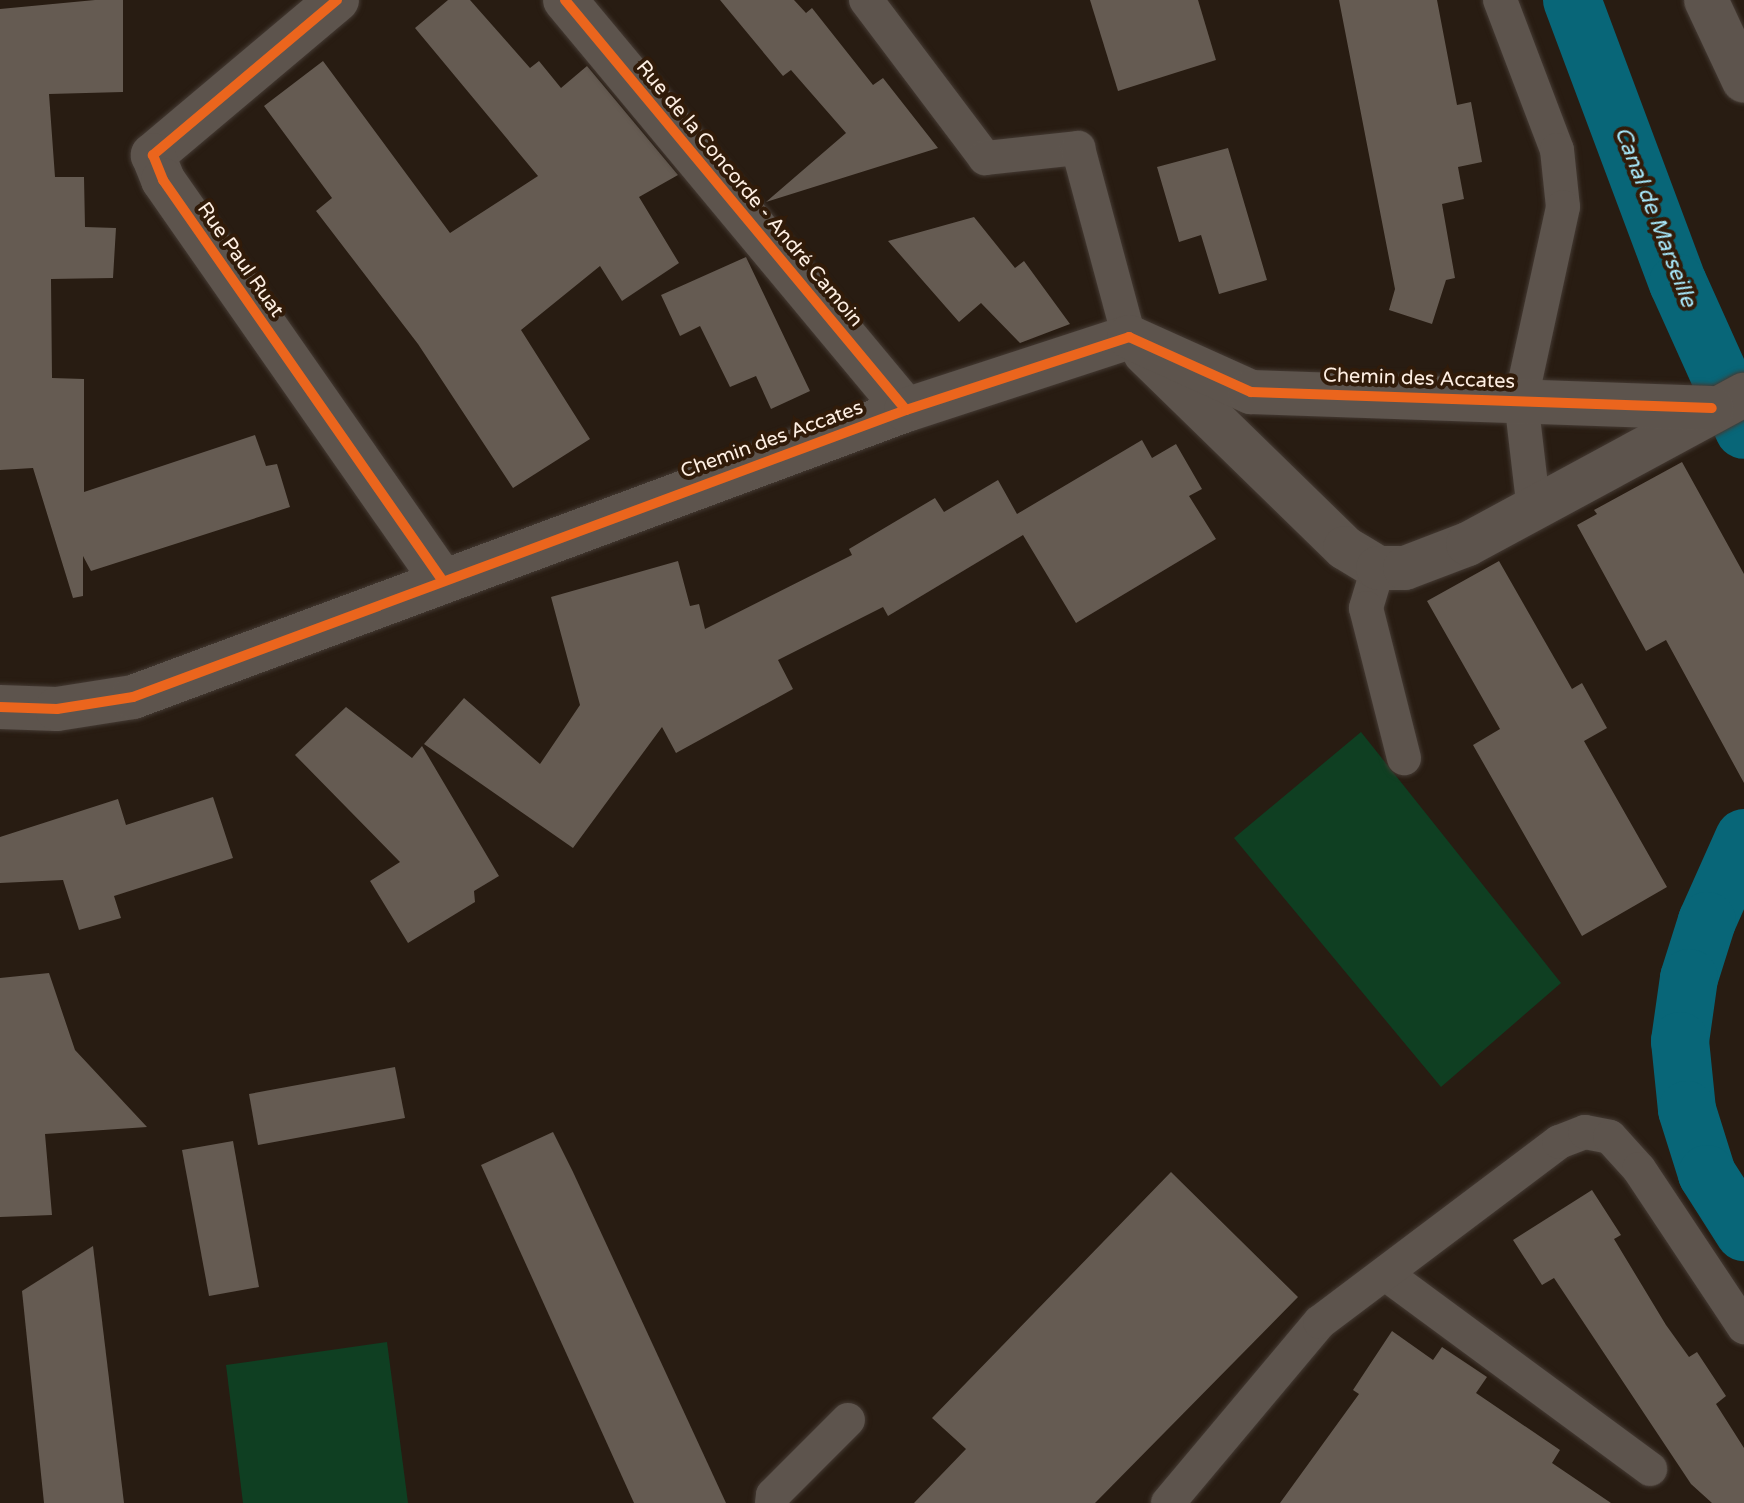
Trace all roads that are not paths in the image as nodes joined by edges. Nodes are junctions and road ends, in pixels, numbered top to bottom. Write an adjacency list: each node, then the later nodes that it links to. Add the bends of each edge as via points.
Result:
1 (337, 0): 13 (street, Rue Paul Ruat, via 153,155 163,180)
2 (565, 0): 10 (street, Rue de la Concorde - André Camoin)
3 (866, 0): 7 (lane, via 985,158 1078,148)
4 (1500, 0): 8 (lane, via 1557,150 1563,207)
5 (1706, 0): 6 (street)
6 (1744, 81)
7 (1129, 337): 8 (street, Chemin des Accates, via 1251,392); 10 (street, Chemin des Accates); 12 (street, via 1345,548)
8 (1521, 400): 9 (street, Chemin des Accates); 11 (lane)
9 (1728, 401): 11 (street, Chemin des Accates)
10 (906, 410): 13 (street, Chemin des Accates)
11 (1534, 511): 12 (street, Chemin des Accates, via 1405,568)
12 (1378, 568): 15 (lane, via 1366,608)
13 (442, 580): 14 (street, Chemin des Accates, via 133,697 57,709)
14 (0, 707)
15 (1404, 758)
16 (1387, 1275): 17 (lane, via 1559,1142 1585,1132 1610,1137 1639,1169); 19 (lane); 21 (lane, via 1320,1322)
17 (1744, 1327)
18 (848, 1420): 20 (lane, via 773,1495)
19 (1650, 1469)
20 (772, 1503)
21 (1168, 1503)

